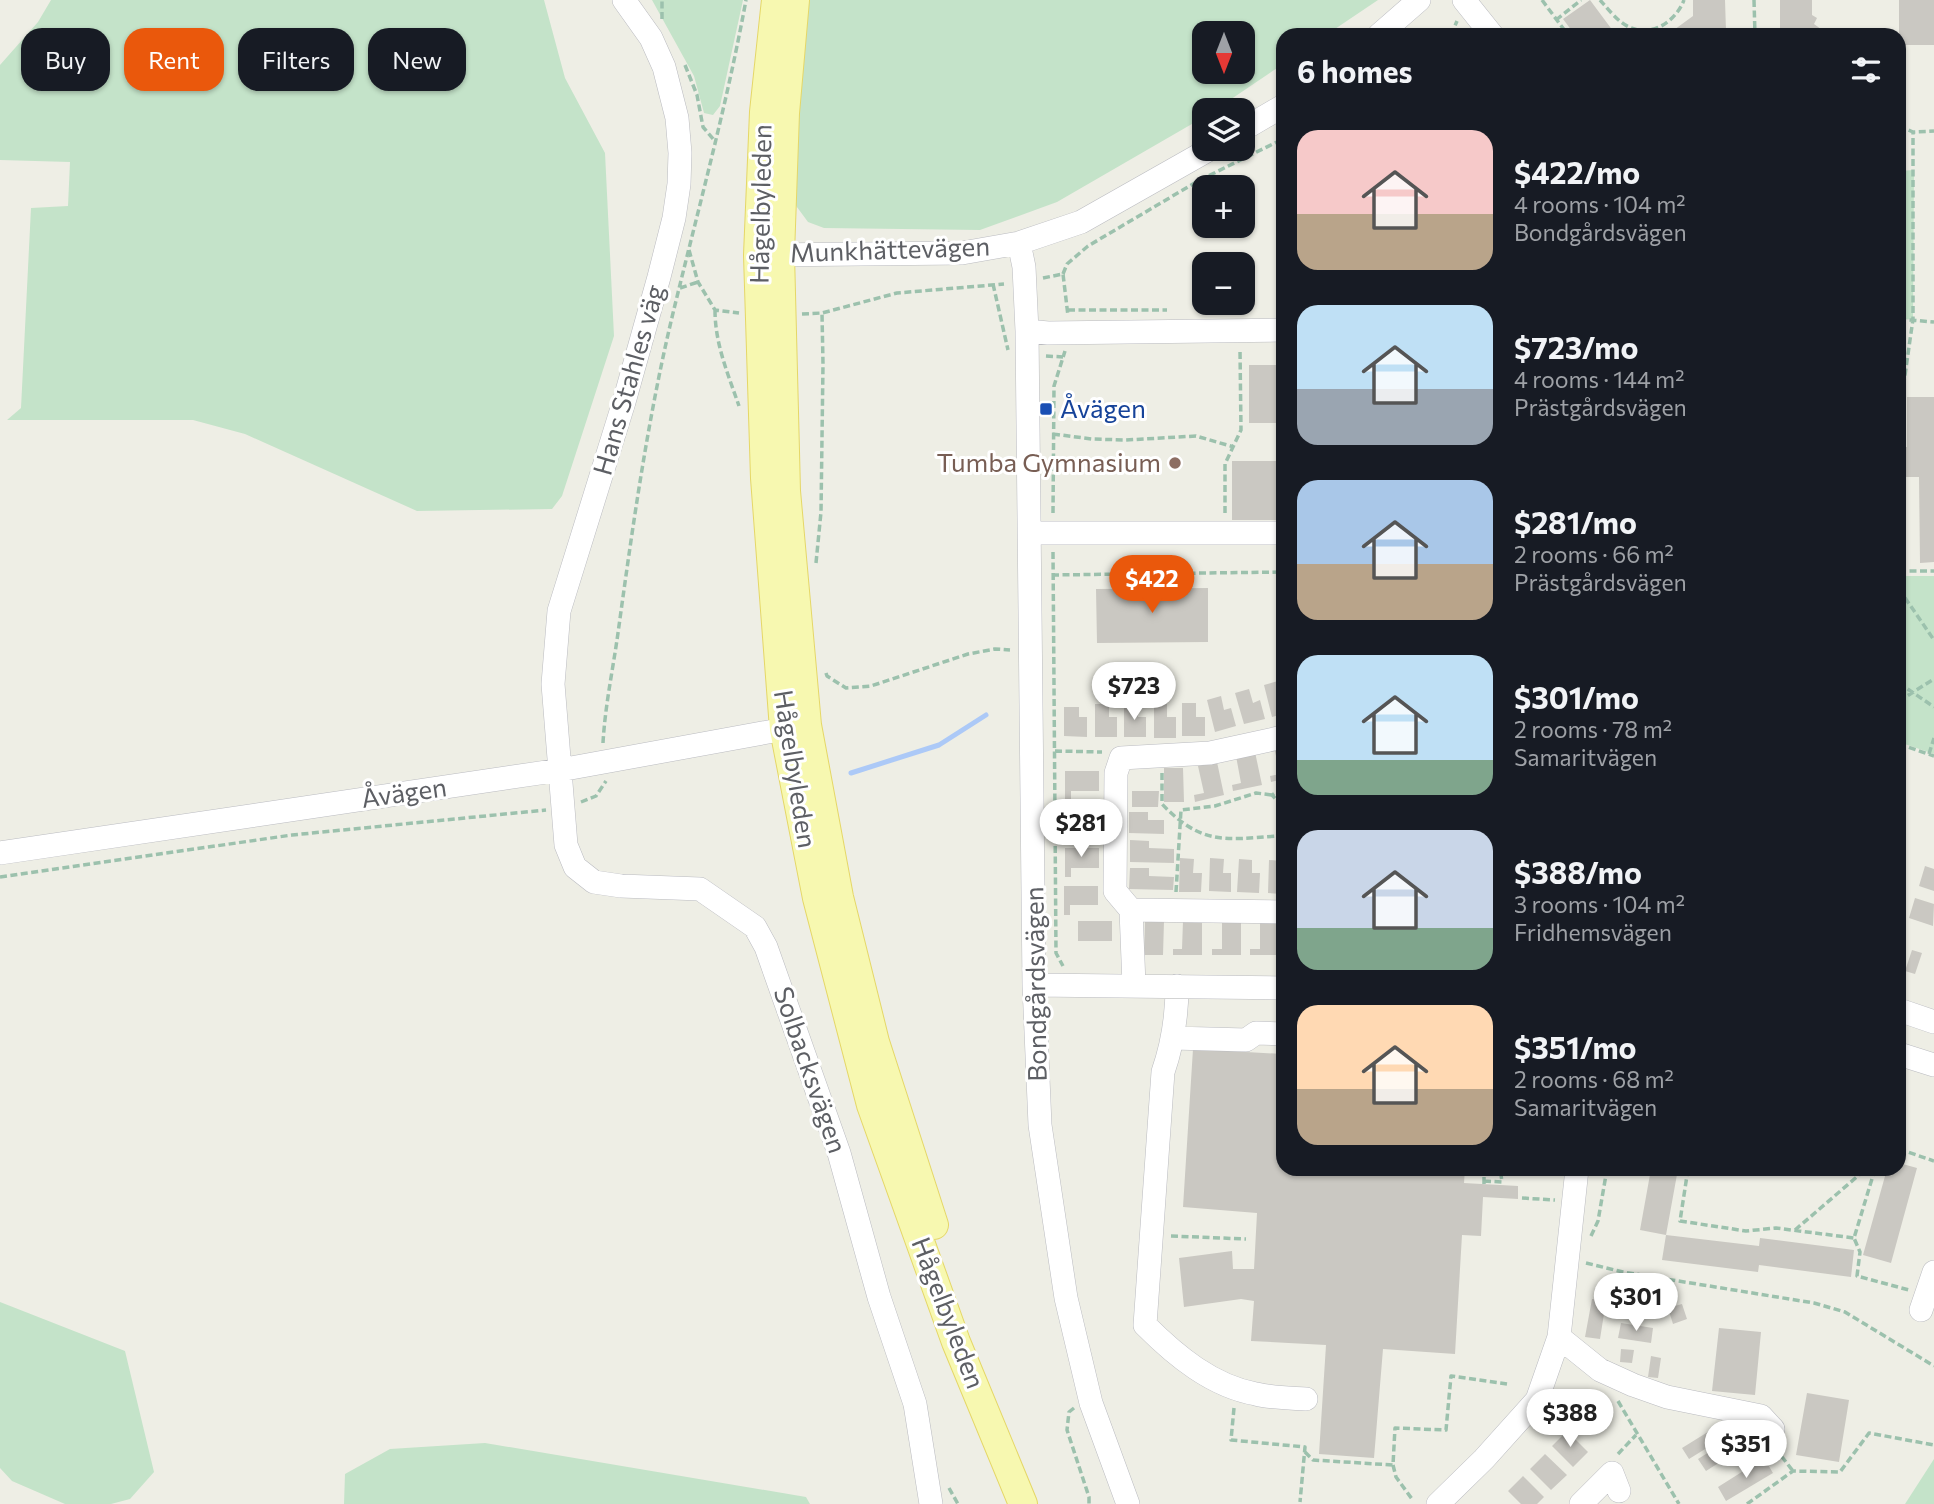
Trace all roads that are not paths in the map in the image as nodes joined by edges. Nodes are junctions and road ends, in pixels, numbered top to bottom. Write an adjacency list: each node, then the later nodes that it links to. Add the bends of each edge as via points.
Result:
1 (624, 0): 19 (street, Hans Stahles väg, via 651,38 664,67 677,118 679,184 649,314 559,611 553,684)
2 (776, 0): 12 (main road, Hågelbyleden, via 764,112)
3 (795, 0): 12 (main road, Hågelbyleden)
4 (1419, 0): 6 (street)
5 (1461, 9): 7 (street)
6 (1387, 28)
7 (1484, 28)
8 (1276, 110): 9 (street)
9 (1255, 122)
10 (1192, 159): 11 (street, Munkhättevägen, via 1081,222)
11 (1020, 243): 12 (street, Munkhättevägen, via 962,253); 14 (street, Bondgårdsvägen)
12 (769, 255): 17 (main road, Hågelbyleden, via 765,478)
13 (1276, 330): 14 (street, via 1068,321)
14 (1027, 331): 16 (street, Bondgårdsvägen)
15 (1276, 533): 16 (street)
16 (1042, 534): 23 (street, Bondgårdsvägen, via 1030,651)
17 (796, 727): 19 (street, Åvägen); 41 (main road, Hågelbyleden, via 817,898 871,1105 956,1342); 42 (main road, Hågelbyleden, via 882,1064 971,1335)
18 (1276, 739): 21 (street, via 1210,753 1121,758 1116,773 1115,891)
19 (560, 770): 20 (street, Åvägen); 40 (street, Solbacksvägen, via 566,845 575,867 594,882 700,889 755,927 766,947 839,1153 915,1404)
20 (0, 853)
21 (1131, 910): 22 (street); 24 (street)
22 (1276, 912)
23 (1034, 985): 24 (street); 43 (street, Bondgårdsvägen, via 1040,1125 1066,1298 1091,1403)
24 (1134, 985): 25 (street)
25 (1177, 986): 26 (street); 30 (street)
26 (1276, 988)
27 (1906, 1012): 28 (street)
28 (1934, 1022)
29 (1276, 1034): 30 (street, via 1255,1033 1246,1040)
30 (1173, 1038): 37 (street, via 1163,1072 1145,1325 1165,1345 1224,1385 1255,1394)
31 (1906, 1056): 32 (street)
32 (1934, 1065)
33 (1576, 1176): 36 (street)
34 (1934, 1272): 35 (street)
35 (1924, 1302)
36 (1559, 1337): 38 (street, via 1600,1370 1633,1385 1667,1397 1761,1416); 44 (street, via 1537,1399)
37 (1306, 1399)
38 (1772, 1437)
39 (1616, 1482): 45 (street)
40 (931, 1504)
41 (1023, 1504)
42 (1039, 1504)
43 (1128, 1504)
44 (1438, 1504)
45 (1581, 1504)

